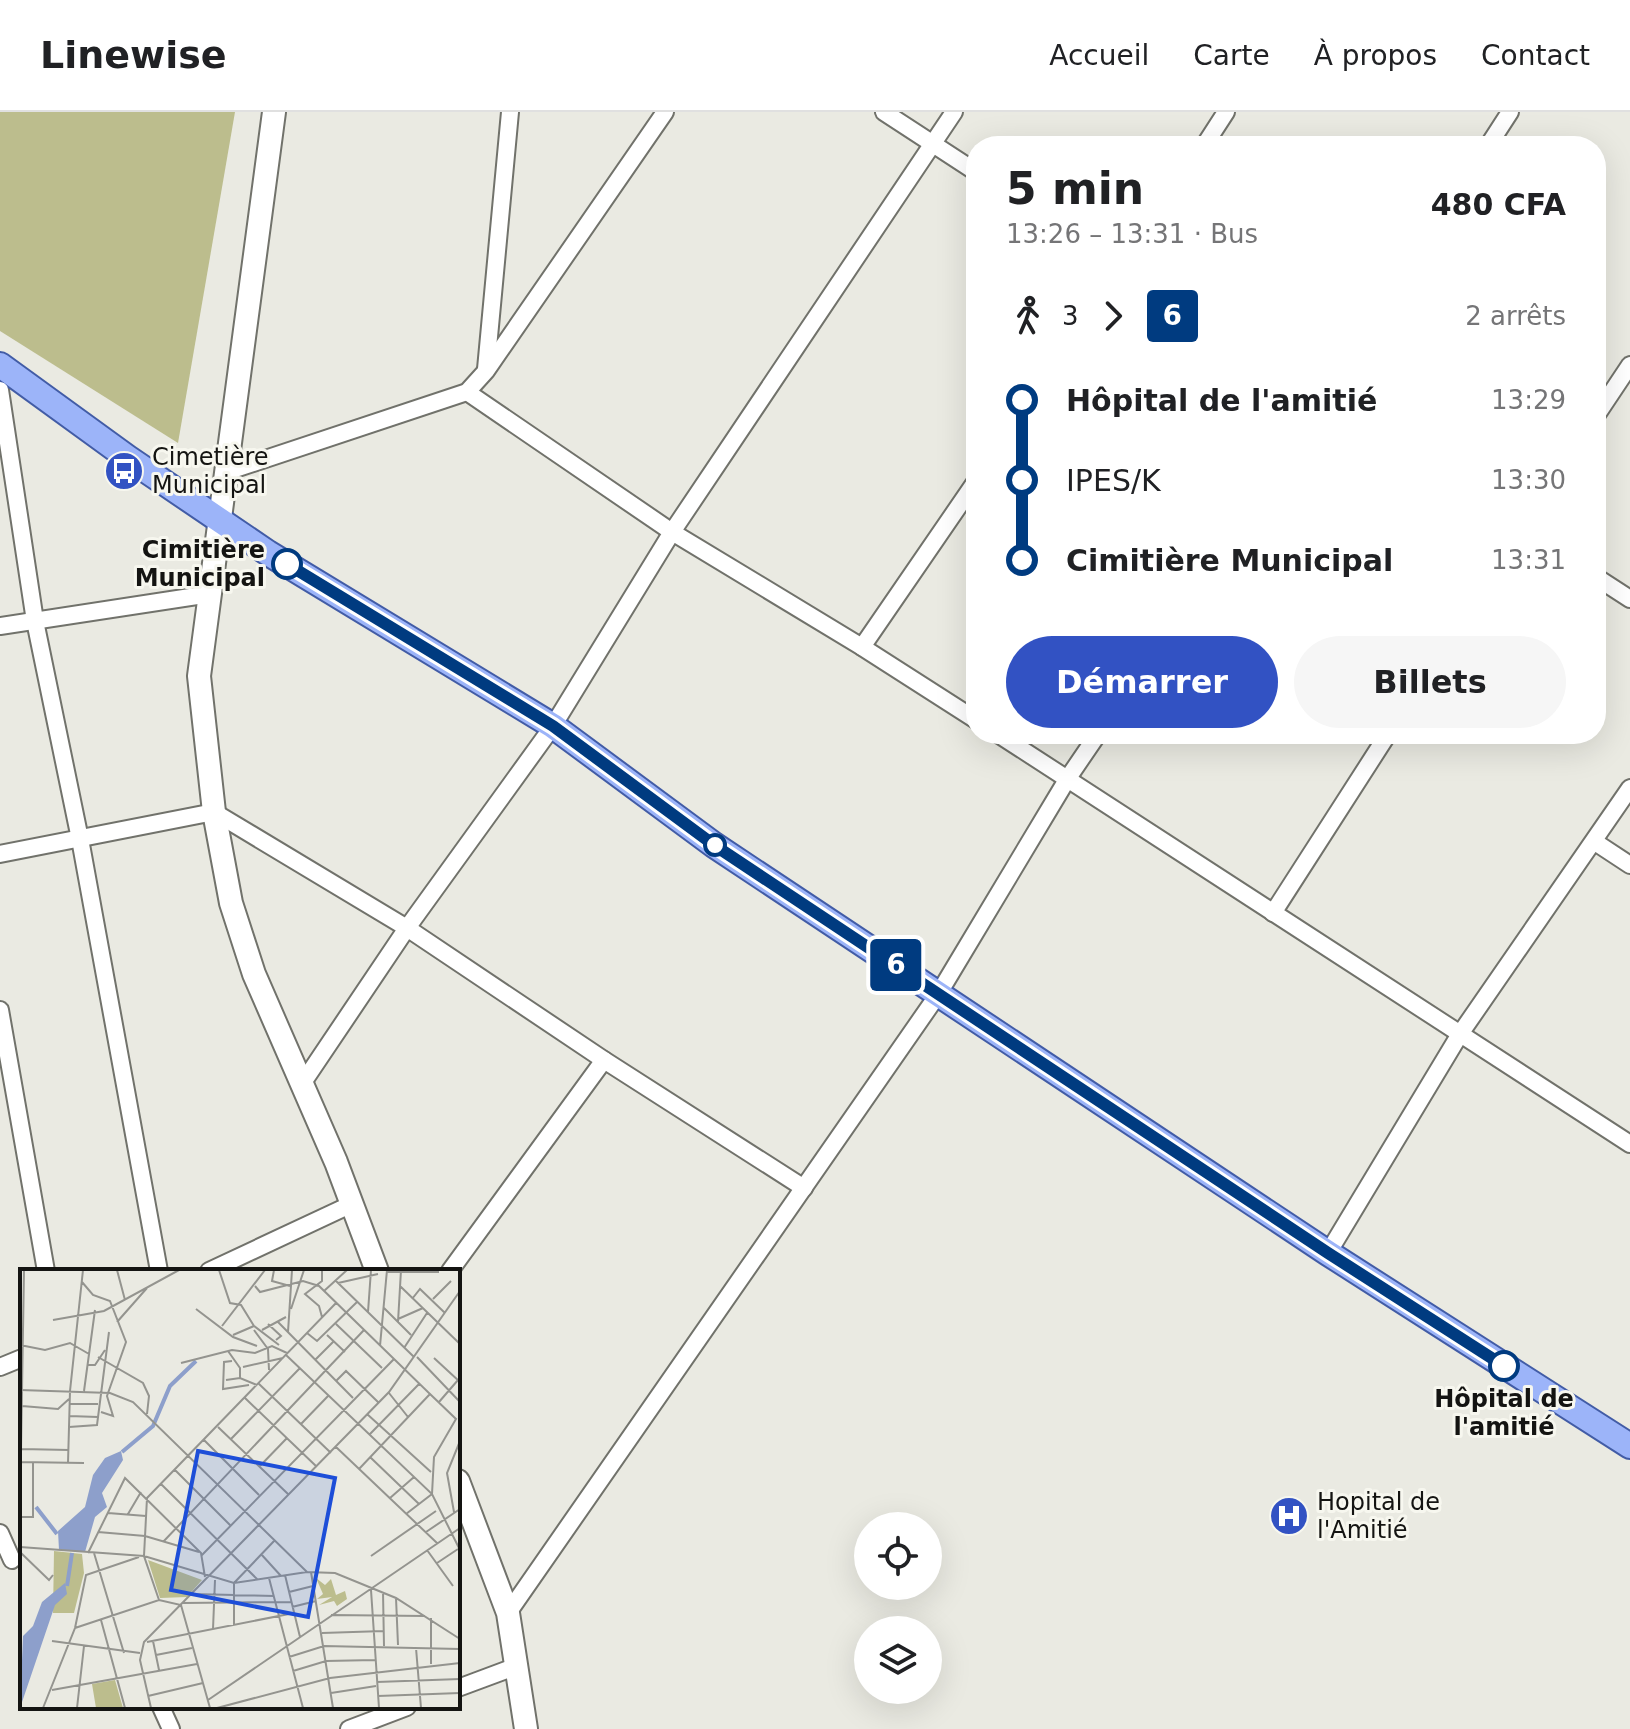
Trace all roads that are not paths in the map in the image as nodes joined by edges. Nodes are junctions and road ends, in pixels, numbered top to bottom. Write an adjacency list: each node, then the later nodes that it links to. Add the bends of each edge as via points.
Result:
1 (274, 112): 18 (street)
2 (510, 112): 14 (street)
3 (665, 112): 14 (street)
4 (884, 112): 10 (street)
5 (954, 112): 10 (street)
6 (1226, 112): 8 (street)
7 (1510, 112): 9 (street)
8 (1210, 136)
9 (1494, 136)
10 (932, 144): 11 (street); 21 (street)
11 (966, 166)
12 (0, 365): 20 (main road)
13 (1630, 365): 17 (street)
14 (486, 371): 16 (street)
15 (0, 390): 25 (street)
16 (467, 392): 18 (street); 21 (street)
17 (1606, 401)
18 (226, 472): 20 (street)
19 (966, 496): 27 (street)
20 (220, 519): 23 (street); 29 (main road)
21 (672, 532): 27 (street); 29 (street)
22 (1606, 583): 24 (street)
23 (210, 594): 25 (street); 35 (street, via 199,676)
24 (1630, 599)
25 (35, 621): 26 (street); 36 (street)
26 (0, 626)
27 (862, 647): 28 (street)
28 (966, 714)
29 (553, 726): 41 (street); 42 (main road, via 714,845)
30 (1014, 744): 33 (street)
31 (1091, 744): 33 (street)
32 (1382, 744): 40 (street)
33 (1068, 778): 40 (street); 42 (street)
34 (1630, 788): 37 (street)
35 (214, 812): 36 (street); 41 (street); 46 (street, via 254,974)
36 (80, 839): 38 (street); 52 (street)
37 (1595, 842): 39 (street); 44 (street)
38 (0, 854)
39 (1630, 865)
40 (1273, 913): 44 (street)
41 (407, 928): 45 (street); 46 (street)
42 (939, 993): 48 (street); 50 (main road)
43 (0, 1010): 51 (street)
44 (1460, 1034): 47 (street); 50 (street)
45 (604, 1060): 48 (street); 55 (street)
46 (302, 1084): 49 (street)
47 (1630, 1144)
48 (804, 1188): 62 (street)
49 (352, 1204): 53 (street); 54 (street)
50 (1328, 1253): 58 (main road)
51 (46, 1269)
52 (159, 1269)
53 (213, 1269)
54 (376, 1269)
55 (451, 1269)
56 (20, 1359): 57 (street)
57 (0, 1367)
58 (1630, 1446)
59 (460, 1486): 62 (street)
60 (0, 1533): 61 (street)
61 (11, 1561)
62 (508, 1613): 63 (street)
63 (517, 1666): 64 (street); 69 (street)
64 (460, 1687)
65 (162, 1709): 68 (street)
66 (402, 1709): 67 (street)
67 (356, 1726)
68 (171, 1729)
69 (526, 1729)

